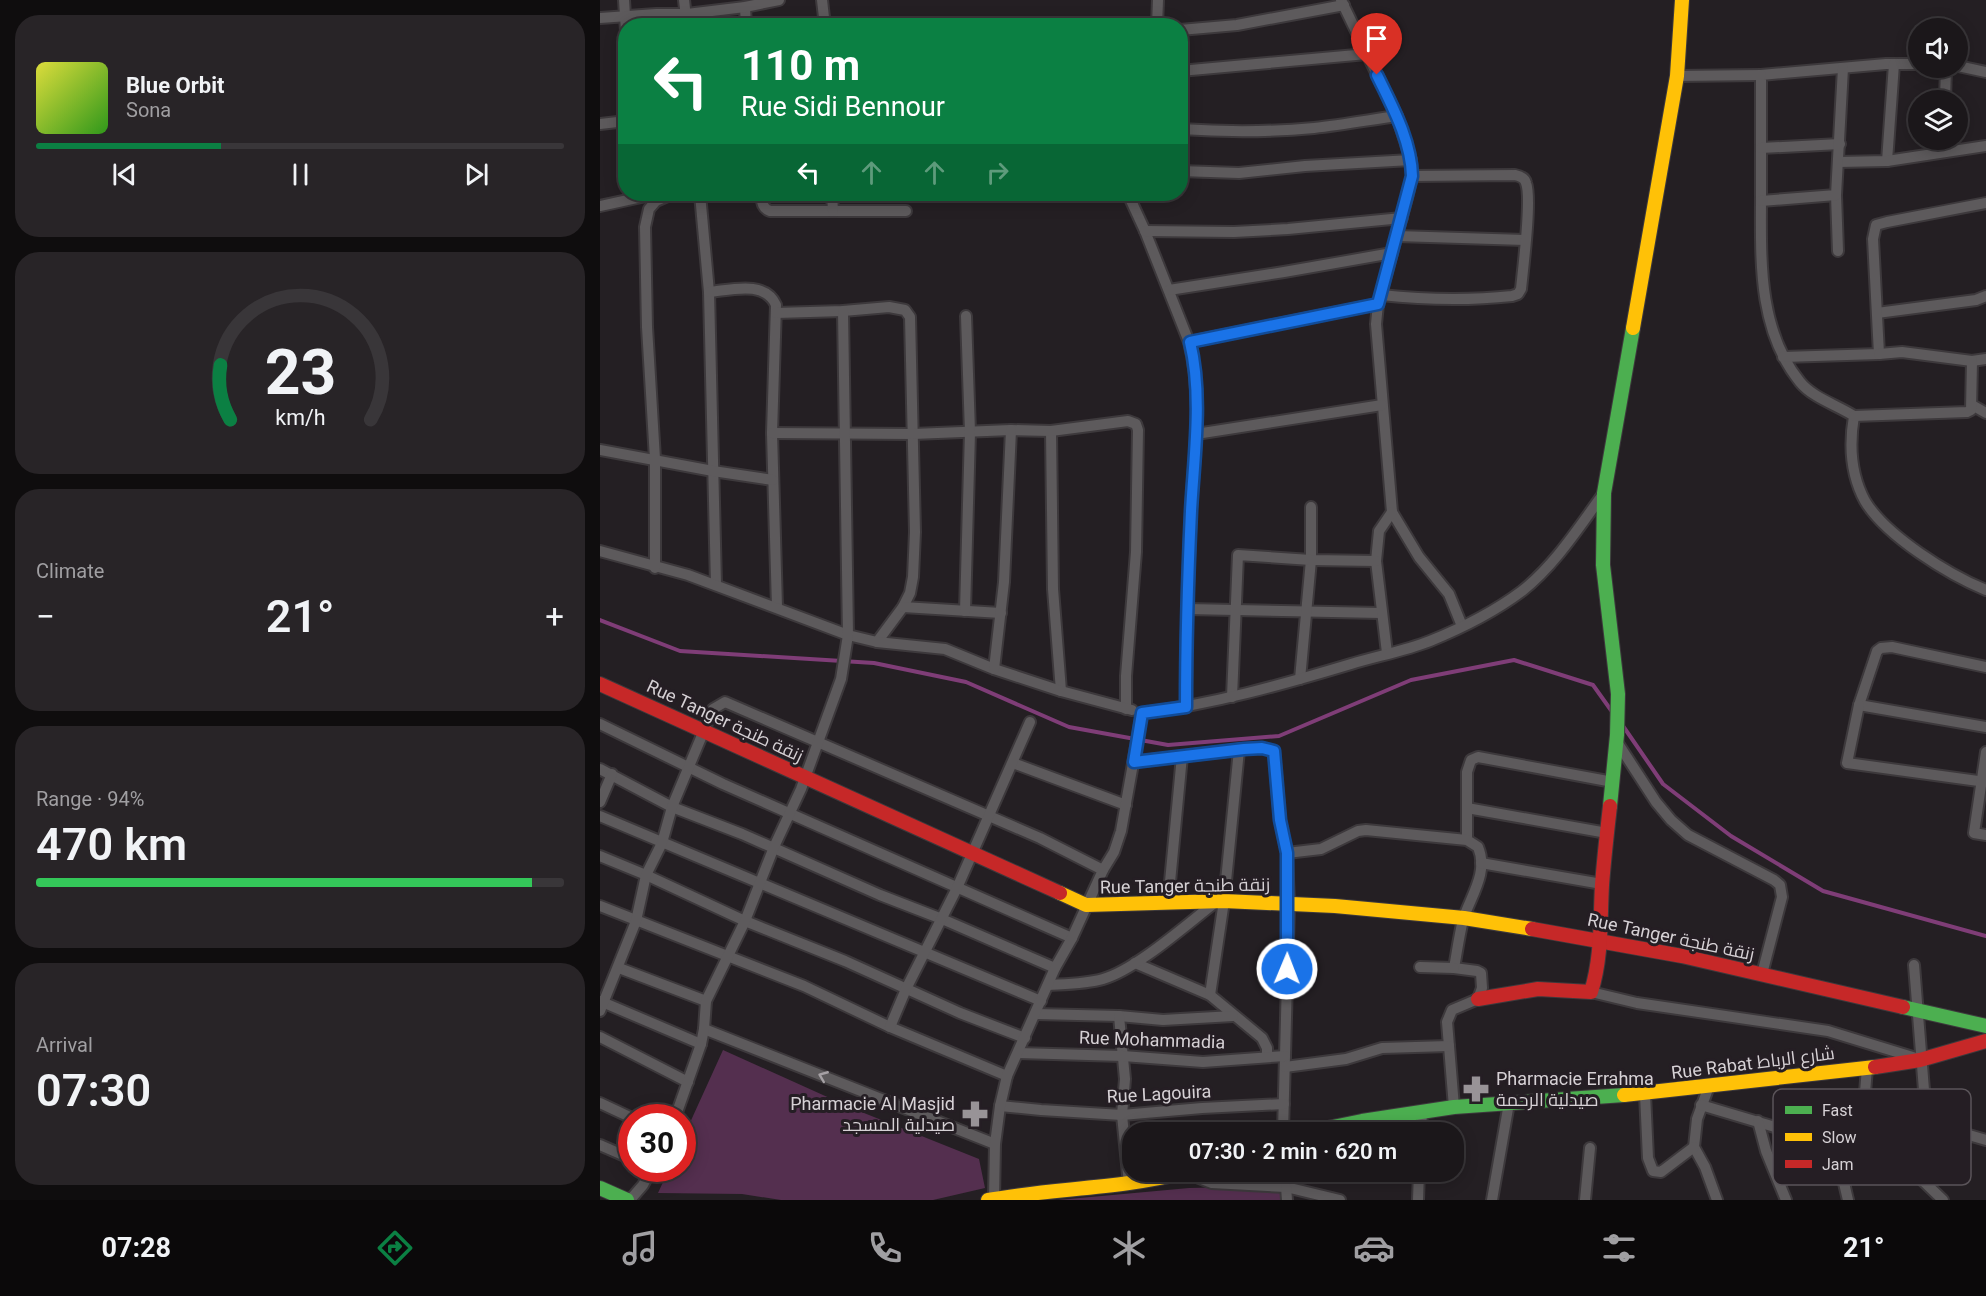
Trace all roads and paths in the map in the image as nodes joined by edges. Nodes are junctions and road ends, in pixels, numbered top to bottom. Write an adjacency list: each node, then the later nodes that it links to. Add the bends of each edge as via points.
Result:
1 (624, 0): 9 (street)
2 (684, 0): 12 (street)
3 (822, 0): 15 (street)
4 (1158, 0): 16 (street)
5 (1682, 0): 26 (street)
6 (772, 1): 8 (street)
7 (1342, 2): 17 (street, via 1237,25); 18 (street)
8 (745, 7): 13 (street); 14 (street)
9 (624, 16): 10 (street); 11 (street)
10 (600, 18)
11 (656, 18)
12 (687, 18)
13 (696, 18)
14 (746, 18)
15 (824, 18)
16 (1157, 18)
17 (1188, 29)
18 (1367, 54): 23 (street); 27 (street)
19 (1894, 64): 20 (street); 21 (street); 36 (street)
20 (1908, 64)
21 (1843, 68): 25 (street); 31 (street)
22 (1968, 68): 24 (street)
23 (1188, 70)
24 (1986, 72)
25 (1761, 75): 26 (street); 33 (street)
26 (1677, 76): 88 (street)
27 (1397, 116): 30 (street, via 1315,128); 35 (street)
28 (618, 122): 29 (street)
29 (600, 124)
30 (1188, 130)
31 (1840, 144): 33 (street); 37 (street)
32 (1986, 146): 34 (street)
33 (1761, 148): 48 (street)
34 (1943, 152): 36 (street)
35 (1411, 160): 38 (street, via 1239,172); 39 (street)
36 (1887, 161): 37 (street)
37 (1838, 162): 40 (street)
38 (1188, 171)
39 (1412, 176): 54 (street); 57 (street, via 1522,177 1528,199)
40 (1836, 195): 48 (street); 58 (street)
41 (621, 201): 50 (street)
42 (647, 201): 51 (street)
43 (656, 201): 51 (street)
44 (701, 201): 61 (street)
45 (762, 201): 52 (street, via 770,211)
46 (832, 201): 52 (street)
47 (1131, 201): 55 (street)
48 (1761, 201): 70 (street, via 1763,281 1768,314)
49 (1986, 203): 66 (street, via 1876,225 1873,239)
50 (600, 206)
51 (649, 209): 85 (street, via 645,227 647,327)
52 (833, 211): 53 (street)
53 (906, 211)
54 (1402, 218): 55 (street, via 1277,230); 56 (street)
55 (1145, 231): 60 (street)
56 (1396, 236): 57 (street); 59 (street)
57 (1525, 240): 63 (street, via 1518,294 1471,301)
58 (1838, 251)
59 (1392, 253): 60 (street); 63 (street)
60 (1169, 290): 68 (street)
61 (709, 292): 65 (street, via 762,291 773,297); 86 (street)
62 (1986, 296): 66 (street)
63 (1380, 299): 68 (street); 73 (street, via 1376,324)
64 (843, 311): 65 (street); 81 (street); 83 (street, via 889,307 905,310 910,317)
65 (776, 313): 80 (street)
66 (1877, 313): 69 (street)
67 (966, 316): 79 (street)
68 (1190, 342): 82 (street)
69 (1879, 354): 70 (street); 72 (street, via 1902,352)
70 (1784, 357): 76 (street, via 1802,384)
71 (1986, 359): 72 (street)
72 (1972, 361): 74 (street)
73 (1383, 405): 82 (street); 90 (street)
74 (1972, 405): 75 (street); 76 (street, via 1966,412)
75 (1986, 413)
76 (1854, 416): 96 (street, via 1850,439 1853,466 1869,506 1923,556)
77 (1011, 430): 78 (street); 79 (street); 103 (street)
78 (1051, 431): 113 (street, via 1053,589); 117 (street, via 1128,421 1136,424 1138,430 1136,552)
79 (970, 432): 83 (street); 101 (street)
80 (772, 433): 81 (street); 87 (street)
81 (844, 434): 83 (street); 106 (street)
82 (1196, 434): 99 (street)
83 (913, 435): 97 (street, via 914,567 910,593)
84 (600, 450): 85 (street)
85 (655, 459): 86 (street); 94 (street)
86 (713, 471): 87 (street); 95 (street)
87 (773, 480): 98 (street)
88 (1604, 493): 105 (street, via 1542,573 1492,610); 123 (street, via 1603,565 1618,694)
89 (1311, 507): 92 (street)
90 (1392, 512): 93 (street, via 1379,531); 105 (street, via 1419,557 1449,594)
91 (600, 551): 94 (street)
92 (1311, 560): 93 (street); 100 (street, via 1238,555); 102 (street)
93 (1376, 561): 104 (street)
94 (655, 568): 95 (street)
95 (716, 585): 98 (street)
96 (1986, 590)
97 (903, 607): 101 (street); 107 (street)
98 (777, 608): 106 (street)
99 (1187, 609): 100 (street); 116 (street)
100 (1236, 609): 102 (street); 114 (street)
101 (965, 611): 103 (street)
102 (1305, 611): 104 (street); 111 (street)
103 (1001, 613): 110 (street)
104 (1381, 614): 108 (street)
105 (1462, 626): 108 (street, via 1428,642)
106 (848, 635): 107 (street); 124 (street, via 841,679)
107 (877, 642): 110 (street, via 945,649)
108 (1388, 653): 111 (street)
109 (1986, 667): 115 (street, via 1881,648)
110 (994, 669): 113 (street)
111 (1300, 679): 114 (street)
112 (600, 684): 122 (street, Rue Tanger زنقة طنجة)
113 (1061, 691): 117 (street)
114 (1232, 697): 116 (street)
115 (1859, 705): 121 (street); 135 (street, via 1847,763)
116 (1186, 707): 118 (street)
117 (1126, 709): 118 (street)
118 (1140, 718): 128 (street)
119 (1030, 722): 129 (street)
120 (600, 724): 130 (street)
121 (1986, 727)
122 (703, 731): 124 (street, via 713,709 725,702); 130 (street); 133 (street, Rue Tanger زنقة طنجة)
123 (1617, 738): 134 (street); 176 (street, via 1671,820 1688,835 1780,885 1782,897)
124 (818, 741): 133 (street); 142 (street)
125 (1239, 750): 127 (street); 149 (street, via 1274,751); 157 (street)
126 (1986, 752): 135 (street)
127 (1182, 756): 128 (street); 158 (street)
128 (1135, 758): 137 (street)
129 (1013, 763): 137 (street); 142 (street)
130 (689, 767): 138 (street); 140 (street)
131 (600, 769): 132 (street)
132 (612, 774): 136 (street); 138 (street)
133 (805, 778): 140 (street); 148 (street, Rue Tanger زنقة طنجة)
134 (1613, 782): 139 (street, via 1478,757 1471,760 1467,772); 143 (street)
135 (1984, 782): 144 (street, via 1974,833)
136 (600, 802)
137 (1126, 805): 152 (street, via 1114,852)
138 (672, 807): 146 (street); 147 (street)
139 (1467, 808): 143 (street); 145 (street)
140 (789, 812): 147 (street); 156 (street)
141 (600, 816): 146 (street)
142 (989, 816): 148 (street); 152 (street)
143 (1607, 833): 155 (street)
144 (1986, 835)
145 (1467, 840): 149 (street, via 1366,830 1321,849); 151 (street, via 1478,847)
146 (662, 843): 153 (street); 154 (street)
147 (774, 847): 154 (street); 163 (street)
148 (973, 853): 156 (street); 160 (street, Rue Tanger زنقة طنجة)
149 (1287, 853): 159 (street)
150 (600, 856): 153 (street)
151 (1481, 863): 155 (street); 162 (street, via 1474,897)
152 (1103, 870): 160 (street)
153 (646, 875): 164 (street); 165 (street)
154 (760, 884): 165 (street); 168 (street)
155 (1602, 884): 167 (street)
156 (957, 888): 163 (street); 166 (street)
157 (1221, 901): 158 (street, Rue Tanger زنقة طنجة); 159 (street, Rue Tanger زنقة طنجة); 170 (street); 180 (street)
158 (1168, 903): 160 (street, Rue Tanger زنقة طنجة)
159 (1289, 904): 162 (street, Rue Tanger زنقة طنجة); 201 (street)
160 (1086, 905): 166 (street)
161 (600, 906): 164 (street)
162 (1464, 918): 167 (street, Rue Tanger زنقة طنجة); 175 (street)
163 (942, 919): 168 (street); 174 (street)
164 (636, 921): 169 (street); 173 (street)
165 (745, 921): 169 (street); 178 (street)
166 (1072, 938): 174 (street)
167 (1600, 939): 176 (street, Rue Tanger زنقة طنجة); 179 (street)
168 (926, 952): 178 (street); 183 (street)
169 (728, 956): 182 (street); 190 (street, via 804,986)
170 (1135, 963): 177 (street, via 1102,979); 180 (street)
171 (1914, 965): 185 (street)
172 (1420, 967): 175 (street)
173 (619, 968): 182 (street); 184 (street)
174 (1055, 968): 177 (street)
175 (1454, 968): 181 (street, via 1481,973)
176 (1762, 974): 185 (street, Rue Tanger زنقة طنجة)
177 (1048, 986): 183 (street)
178 (906, 989): 190 (street); 193 (street)
179 (1591, 992): 181 (street, via 1538,989); 200 (street, via 1637,1004 1828,1031)
180 (1210, 995): 188 (street)
181 (1478, 999): 196 (street, via 1452,1010 1447,1022)
182 (706, 1001): 191 (street)
183 (1041, 1001): 186 (street)
184 (601, 1005): 195 (street)
185 (1917, 1011): 189 (street, Rue Tanger زنقة طنجة); 200 (street)
186 (1036, 1014): 187 (street); 193 (street)
187 (1119, 1016): 188 (street, via 1163,1020); 198 (street)
188 (1233, 1016): 199 (street, via 1262,1038)
189 (1986, 1026)
190 (890, 1027): 203 (street)
191 (704, 1029): 195 (street); 226 (street, one-way to 191)
192 (600, 1037): 204 (street)
193 (1025, 1038): 197 (street)
194 (1986, 1041): 200 (street, Rue Rabat شارع الرباط)
195 (701, 1044): 204 (street)
196 (1449, 1046): 201 (street, Rue Mohammadia, via 1382,1048 1346,1059); 215 (street)
197 (1018, 1053): 198 (street, Rue Mohammadia); 203 (street)
198 (1123, 1056): 199 (street, Rue Mohammadia, via 1203,1062); 218 (street)
199 (1267, 1057): 201 (street, Rue Mohammadia)
200 (1920, 1060): 202 (street, Rue Rabat شارع الرباط); 207 (street)
201 (1285, 1061): 212 (street)
202 (1867, 1068): 205 (street, Rue Rabat شارع الرباط); 206 (street)
203 (1007, 1076): 214 (street)
204 (688, 1082): 211 (street)
205 (1709, 1086): 208 (street, Rue Rabat شارع الرباط); 213 (street)
206 (1865, 1089)
207 (1923, 1089)
208 (1646, 1094): 210 (street, Rue Rabat شارع الرباط); 228 (street, via 1648,1158 1653,1170 1661,1172)
209 (600, 1103): 216 (street)
210 (1509, 1103): 215 (street, Rue Rabat شارع الرباط); 247 (street)
211 (680, 1104)
212 (1284, 1104): 218 (street, Rue Lagouira); 220 (street)
213 (1701, 1105): 219 (street); 228 (street)
214 (1000, 1106): 218 (street, Rue Lagouira); 226 (street)
215 (1455, 1107): 217 (street, Rue Rabat شارع الرباط)
216 (618, 1111)
217 (1422, 1112): 221 (street, Rue Rabat شارع الرباط); 222 (street)
218 (1122, 1115): 236 (street)
219 (1758, 1121): 223 (street); 231 (street)
220 (1283, 1122)
221 (1353, 1122)
222 (1422, 1122)
223 (1773, 1126)
224 (1971, 1136): 225 (street)
225 (1986, 1140)
226 (995, 1144): 243 (street)
227 (600, 1145): 230 (street)
228 (1694, 1147): 249 (street)
229 (1590, 1148): 248 (street)
230 (618, 1153)
231 (1773, 1168)
232 (645, 1182): 242 (street)
233 (1138, 1182): 236 (street)
234 (1210, 1182): 240 (street)
235 (1419, 1182): 246 (street)
236 (1129, 1184): 243 (street)
237 (1780, 1185): 250 (street)
238 (1844, 1185): 251 (street)
239 (1928, 1185): 252 (street)
240 (1286, 1187): 244 (street); 245 (street)
241 (600, 1188): 242 (street)
242 (628, 1200)
243 (992, 1200)
244 (1287, 1200)
245 (1340, 1200)
246 (1418, 1200)
247 (1492, 1200)
248 (1585, 1200)
249 (1717, 1200)
250 (1786, 1200)
251 (1848, 1200)
252 (1943, 1200)

